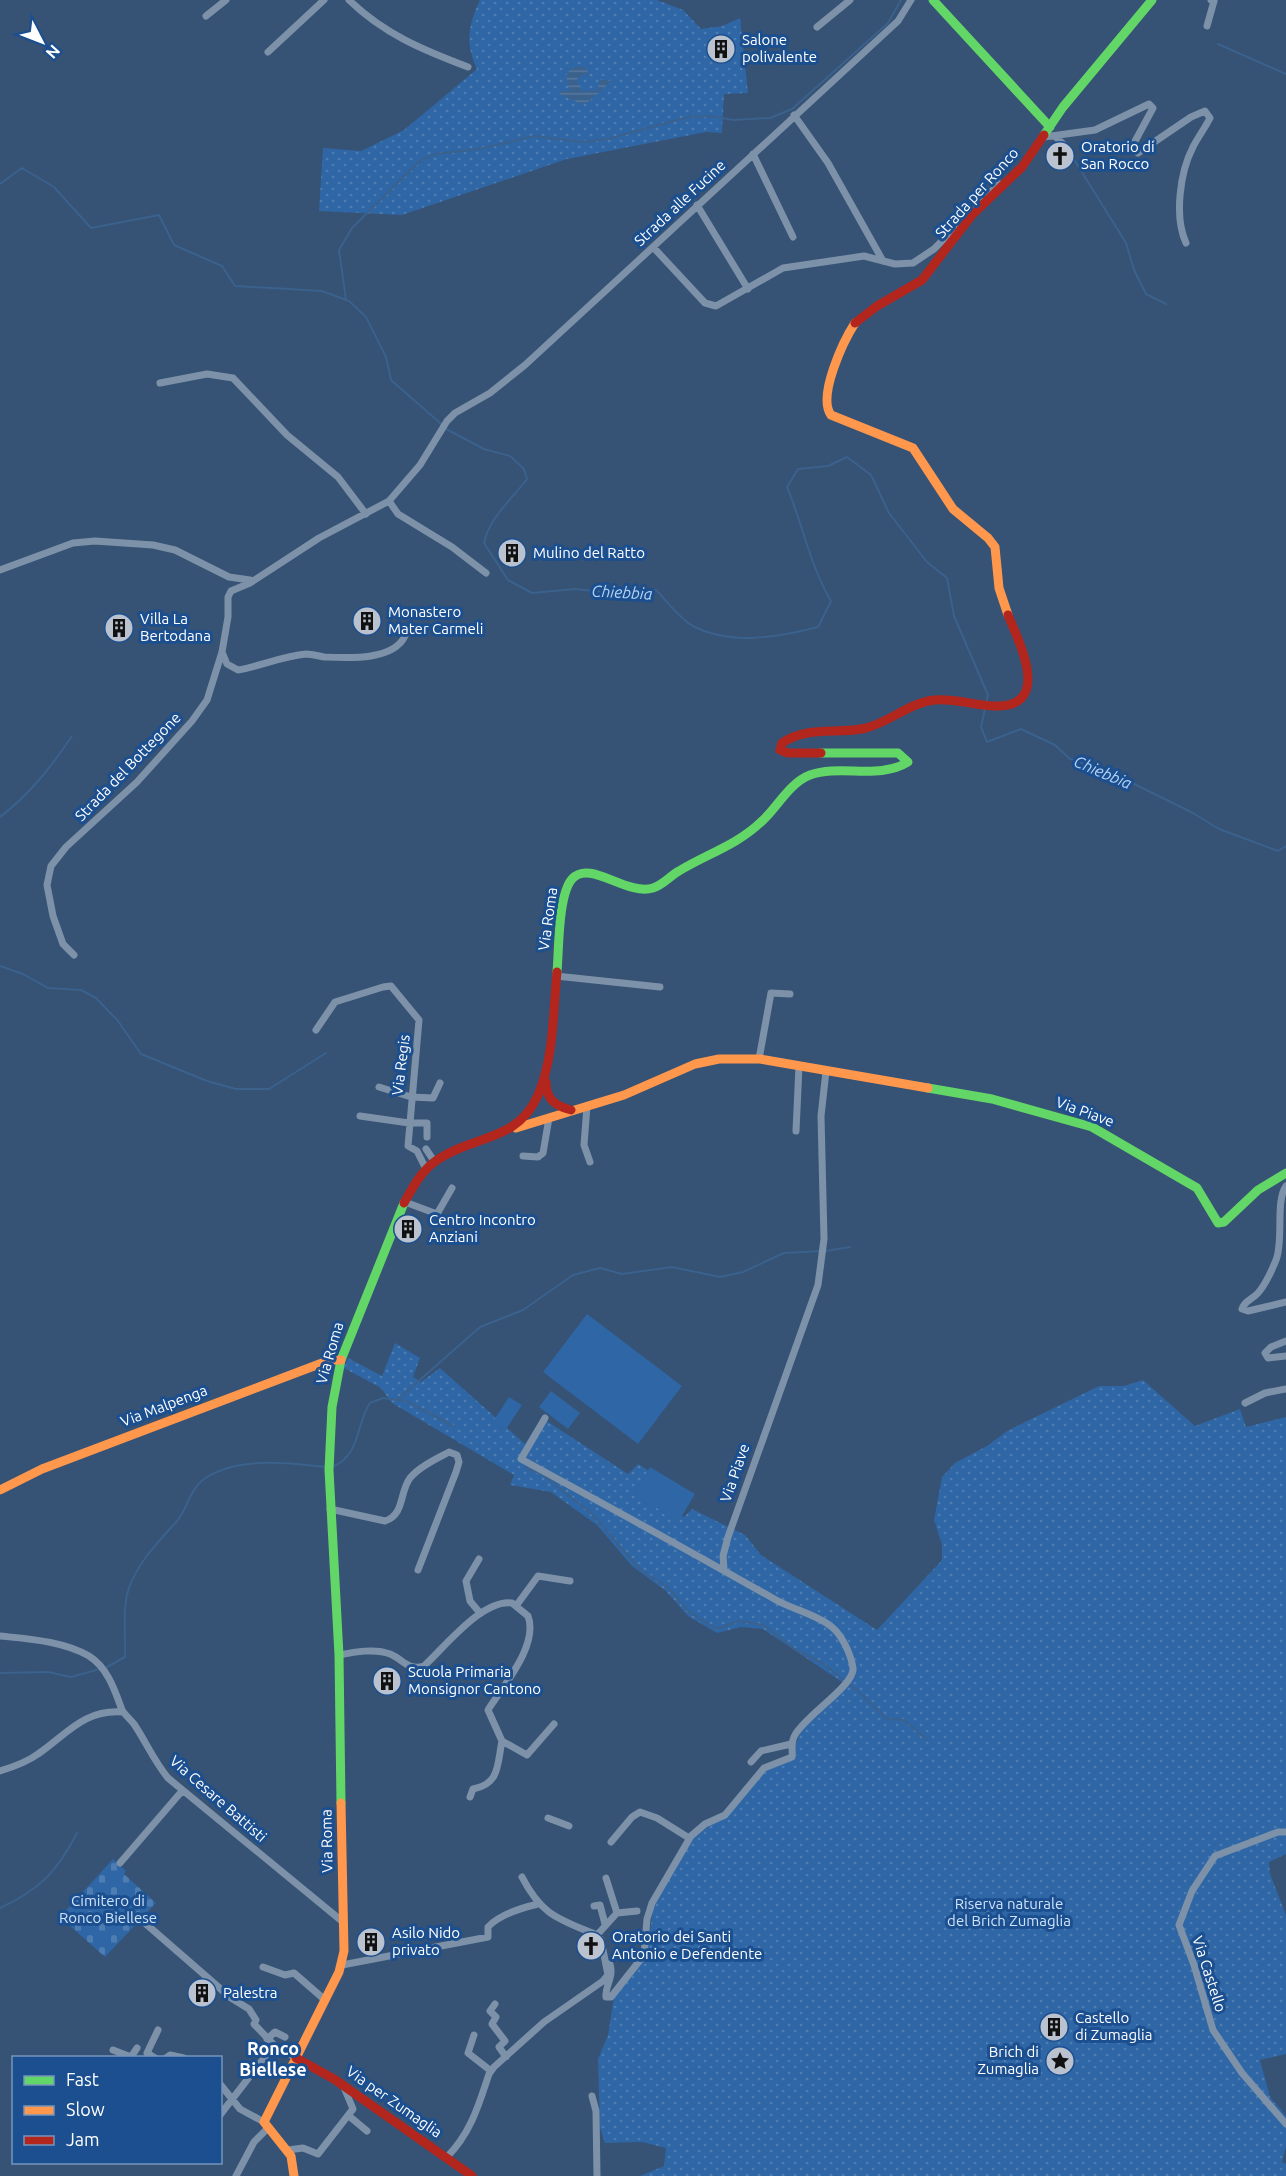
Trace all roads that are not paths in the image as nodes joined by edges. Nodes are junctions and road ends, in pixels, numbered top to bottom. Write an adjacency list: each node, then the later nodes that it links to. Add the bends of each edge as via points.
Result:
1 (226, 0): 9 (street)
2 (324, 0): 12 (street)
3 (349, 0): 13 (street, via 397,38)
4 (850, 0): 11 (street)
5 (911, 0): 14 (street, Strada alle Fucine, via 898,21)
6 (933, 0): 15 (street)
7 (1211, 0): 10 (street, via 1214,1)
8 (1149, 1): 15 (street, Strada per Ronco, via 1063,107)
9 (206, 16)
10 (1207, 26)
11 (817, 27)
12 (268, 52)
13 (468, 67)
14 (794, 115): 17 (street, Strada alle Fucine); 23 (street, via 828,163)
15 (1050, 133): 16 (street); 18 (street, Strada per Ronco); 21 (street, via 1095,130 1149,104 1153,108 1133,145 1138,153 1205,111 1210,118 1193,147 1182,193 1181,233)
16 (1067, 148)
17 (753, 154): 19 (street, Strada alle Fucine); 20 (street)
18 (1009, 178): 23 (street, via 986,195 926,255 913,263); 34 (street, Strada per Ronco, via 959,231 922,280 855,323 838,353 826,406 836,419 913,448 953,510 991,540 1002,600 1030,672 1026,689 1018,702 999,708 947,698 930,700 863,729 805,730 792,736 782,743 780,750 890,753 905,756 908,762 895,770 848,769 806,776 795,783)
19 (697, 205): 22 (street, Strada alle Fucine); 24 (street)
20 (793, 237)
21 (1186, 243)
22 (653, 247): 24 (street, via 711,306); 26 (street, Strada alle Fucine, via 525,365 490,393)
23 (883, 261): 24 (street, via 864,256 783,268)
24 (748, 289)
25 (160, 383): 28 (street, via 207,374 233,378 287,435 338,477)
26 (455, 413): 27 (street, Strada del Bottegone, via 420,465)
27 (389, 501): 28 (street, Strada del Bottegone); 30 (street, via 398,514)
28 (366, 514): 31 (street, Strada del Bottegone)
29 (0, 570): 31 (street, via 73,543 96,540 175,550 229,577)
30 (486, 573)
31 (252, 580): 33 (street, Strada del Bottegone, via 229,594)
32 (403, 630): 33 (street, via 401,644 376,654 308,654 237,670 227,664)
33 (222, 652): 35 (street, Strada del Bottegone, via 207,700 192,721 137,782 66,847 51,866 47,885 53,916 63,944)
34 (768, 816): 36 (street, Via Roma, via 727,848 644,892 634,892 589,871 574,875 568,881 564,898)
35 (74, 955)
36 (556, 976): 37 (street); 41 (street, Via Roma)
37 (660, 987)
38 (790, 994): 40 (street, via 771,993)
39 (316, 1030): 46 (street, Via Regis, via 335,1002 391,987 418,1020)
40 (759, 1059): 42 (street, Via Piave); 49 (street, Via Piave, via 719,1059 694,1064 645,1087)
41 (547, 1066): 47 (street, Via Roma); 48 (street, via 545,1086)
42 (799, 1066): 43 (street, Via Piave); 55 (street)
43 (826, 1071): 62 (street, Via Piave, via 992,1099 1092,1127 1197,1188 1218,1223); 77 (street, Via Piave, via 821,1116 824,1239 818,1285 728,1537)
44 (440, 1083): 46 (street, via 433,1098)
45 (379, 1087): 46 (street)
46 (411, 1096): 53 (street, Via Regis)
47 (535, 1101): 48 (street); 52 (street, via 543,1114); 54 (street, Via Roma)
48 (551, 1102): 50 (street)
49 (587, 1106): 50 (street, Via Piave); 60 (street, via 584,1145)
50 (573, 1110): 52 (street, Via Piave)
51 (360, 1116): 53 (street)
52 (550, 1117): 54 (street, Via Piave); 58 (street, via 543,1153 538,1157)
53 (409, 1123): 56 (street, via 427,1122); 61 (street, Via Regis, via 408,1146 417,1151)
54 (510, 1129): 59 (street, Via Roma)
55 (796, 1131)
56 (427, 1137)
57 (426, 1149): 59 (street)
58 (523, 1156)
59 (434, 1161): 61 (street, Via Roma)
60 (590, 1162)
61 (426, 1169): 65 (street, Via Roma)
62 (1286, 1173)
63 (1286, 1186): 66 (street, via 1276,1259 1257,1294 1242,1309)
64 (452, 1188): 65 (street, via 437,1214)
65 (405, 1202): 69 (street, Via Roma)
66 (1286, 1302)
67 (1286, 1341): 68 (street, via 1265,1353 1268,1358)
68 (1286, 1356)
69 (341, 1360): 73 (street, Via Malpenga, via 330,1360 107,1444); 74 (street, Via Roma, via 332,1407)
70 (1286, 1389): 71 (street, via 1265,1393)
71 (1245, 1403)
72 (545, 1418): 77 (street, via 521,1459)
73 (0, 1490)
74 (330, 1509): 76 (street, via 385,1521 392,1519 415,1472 449,1452 457,1455 459,1462); 82 (street, Via Roma)
75 (479, 1560): 80 (street, via 468,1574 466,1590)
76 (418, 1569)
77 (724, 1569): 86 (street, via 833,1628 847,1651 853,1675 842,1690 824,1702)
78 (570, 1581): 79 (street, via 538,1576)
79 (516, 1605): 80 (street, via 503,1602); 85 (street, via 528,1616 532,1635 488,1710)
80 (480, 1613): 82 (street, via 424,1666 416,1669 390,1654 363,1651)
81 (0, 1636): 83 (street, Via Cesare Battisti, via 45,1641 90,1657 119,1694)
82 (339, 1655): 103 (street, Via Roma)
83 (123, 1712): 88 (street, via 112,1711 78,1721 37,1755); 89 (street, Via Cesare Battisti, via 153,1760)
84 (554, 1724): 85 (street, via 526,1755)
85 (502, 1742): 90 (street, via 492,1782 473,1789)
86 (791, 1744): 87 (street, via 761,1751); 94 (street, via 792,1757 764,1768 725,1815 705,1824)
87 (751, 1762)
88 (0, 1771)
89 (182, 1791): 96 (street); 103 (street, Via Cesare Battisti)
90 (470, 1797)
91 (548, 1818): 92 (street)
92 (569, 1826)
93 (1286, 1832): 131 (street, Via Castello, via 1215,1856 1192,1891 1179,1925 1213,2030 1242,2073)
94 (690, 1838): 95 (street, via 640,1812); 107 (street, via 652,1903 644,1955 611,1997 605,1994 612,1978 610,1964)
95 (611, 1842)
96 (120, 1863)
97 (522, 1877): 99 (street)
98 (606, 1878): 102 (street)
99 (538, 1904): 106 (street, via 548,1913); 108 (street, via 493,1922 488,1927 488,1936)
100 (594, 1906): 105 (street, via 600,1905)
101 (637, 1911): 102 (street)
102 (617, 1913): 105 (street, via 614,1920)
103 (343, 1922): 108 (street, Via Roma)
104 (146, 1924): 115 (street, via 249,2009 256,2020 254,2024)
105 (605, 1924): 106 (street, via 606,1928)
106 (597, 1935): 107 (street)
107 (606, 1964): 122 (street, via 608,1975 603,1981 544,2022)
108 (342, 1965): 110 (street, Via Roma)
109 (263, 1967): 110 (street, via 285,1975 294,1973)
110 (325, 2000): 123 (street, Via Roma)
111 (495, 2004): 122 (street, via 490,2012 496,2017 492,2024 505,2041 499,2047)
112 (158, 2030): 121 (street, via 146,2052)
113 (474, 2035): 124 (street, via 468,2053)
114 (285, 2037): 115 (street, via 275,2032)
115 (267, 2039): 116 (street)
116 (274, 2045): 123 (street); 128 (street)
117 (137, 2048): 120 (street)
118 (113, 2050): 119 (street)
119 (128, 2056)
120 (132, 2056)
121 (152, 2056)
122 (506, 2057): 124 (street)
123 (296, 2058): 125 (street, Via per Zumaglia); 132 (street, Via Roma)
124 (491, 2071): 135 (street, via 472,2124)
125 (343, 2085): 130 (street, via 353,2109); 135 (street, Via per Zumaglia)
126 (222, 2086): 128 (street)
127 (592, 2096): 139 (street, via 596,2111)
128 (232, 2099): 129 (street); 132 (street, via 246,2114)
129 (222, 2112)
130 (349, 2115): 133 (street); 134 (street, via 318,2154 303,2148)
131 (1286, 2124)
132 (266, 2126): 134 (street); 136 (street)
133 (367, 2131)
134 (288, 2150): 137 (street)
135 (447, 2157): 138 (street, Via per Zumaglia)
136 (236, 2176)
137 (294, 2176)
138 (472, 2176)
139 (597, 2176)

